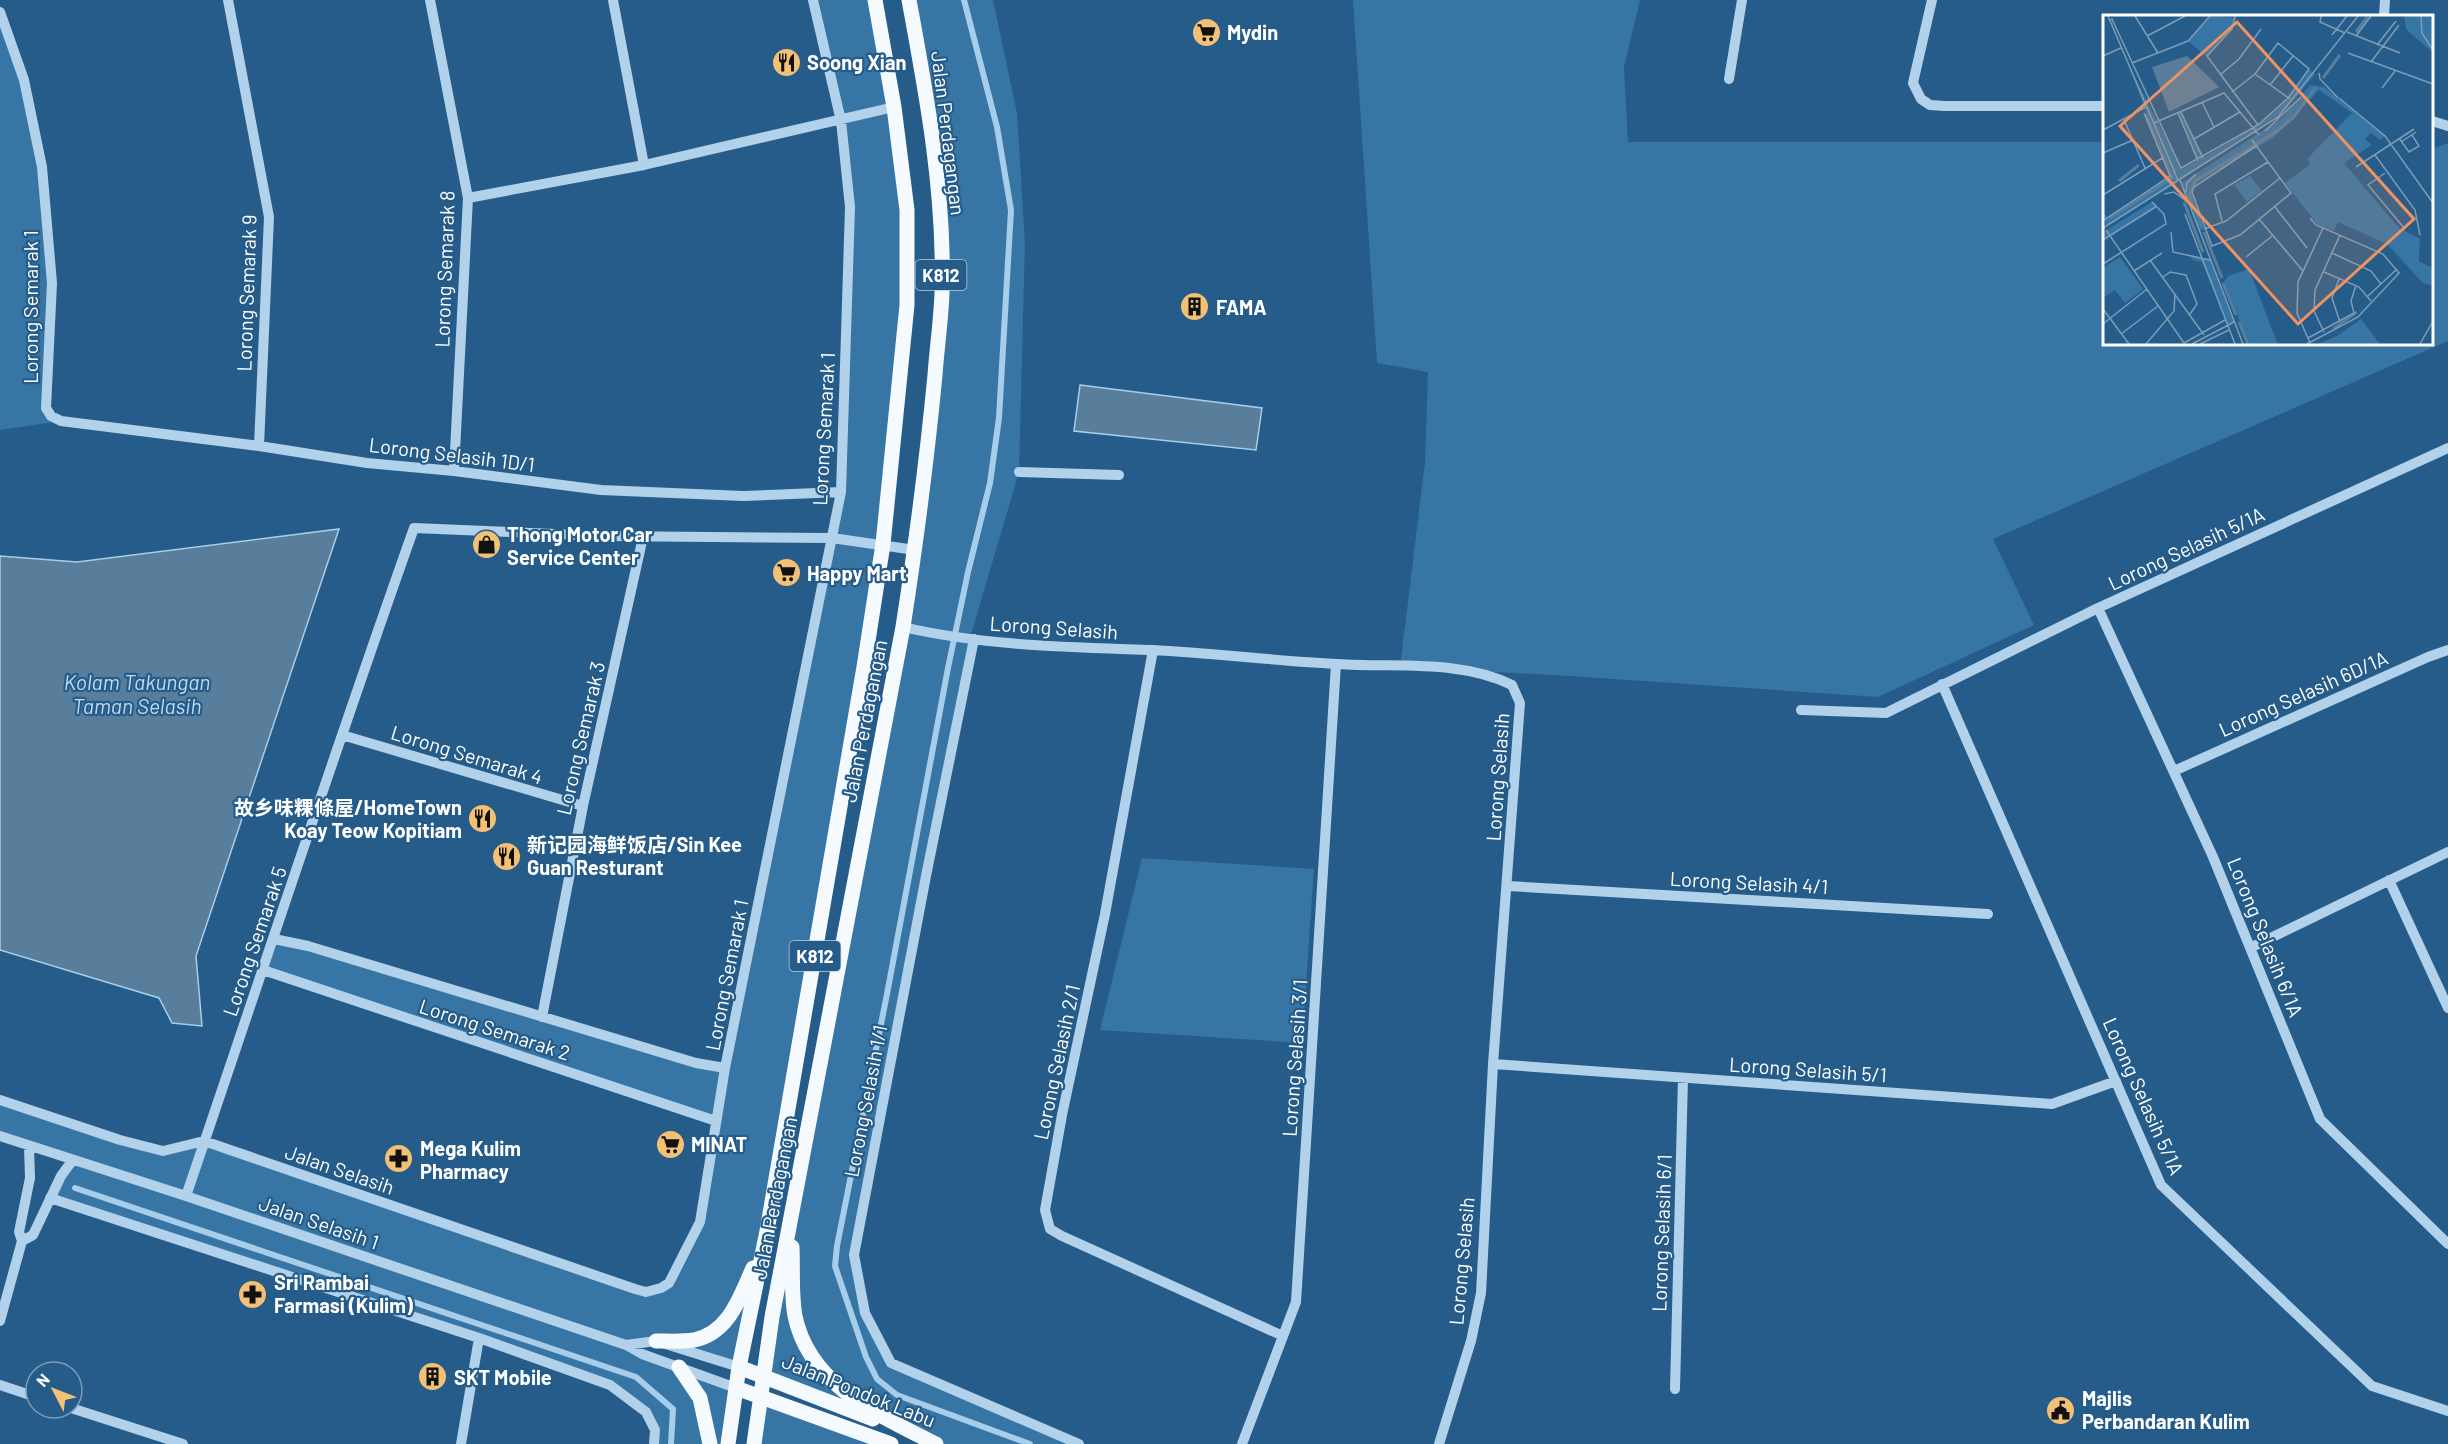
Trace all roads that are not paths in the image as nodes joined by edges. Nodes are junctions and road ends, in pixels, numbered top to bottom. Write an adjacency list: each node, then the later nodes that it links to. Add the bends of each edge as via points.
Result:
1 (228, 0): 21 (street, Lorong Semarak 9, via 269,217)
2 (430, 0): 19 (street, Lorong Semarak 8)
3 (613, 0): 18 (street)
4 (813, 0): 15 (street, Lorong Semarak 1)
5 (875, 0): 14 (main road, Jalan Perdagangan / K812)
6 (909, 0): 30 (main road, Jalan Perdagangan / K812, via 928,102 939,203 942,293)
7 (1742, 0): 12 (street)
8 (1932, 0): 13 (street, via 1912,83 1920,99 1944,106)
9 (2385, 0): 11 (street)
10 (0, 12): 20 (street, Lorong Semarak 1, via 24,80 42,167 52,283 46,408)
11 (2384, 15)
12 (1729, 79)
13 (2103, 106)
14 (894, 107): 15 (street); 29 (main road, Jalan Perdagangan / K812, via 907,210 907,305)
15 (841, 120): 18 (street); 26 (street, Lorong Semarak 1, via 850,207)
16 (2433, 121): 17 (street)
17 (2448, 126)
18 (644, 165): 19 (street)
19 (468, 198): 23 (street, Lorong Semarak 8)
20 (61, 421): 21 (street, Lorong Selasih 1D/1)
21 (259, 446): 23 (street, Lorong Selasih 1D/1, via 367,463)
22 (2448, 448): 31 (street, Lorong Selasih 5/1A)
23 (454, 471): 26 (street, Lorong Selasih 1D/1, via 601,490 743,496)
24 (1019, 472): 25 (street)
25 (1119, 475)
26 (841, 492): 28 (street, Lorong Semarak 1)
27 (643, 537): 28 (street); 39 (street, Lorong Semarak 5, via 414,528); 41 (street, Lorong Semarak 3)
28 (832, 538): 29 (street); 52 (street, Lorong Semarak 1)
29 (884, 544): 30 (street); 66 (main road, Jalan Perdagangan / K812)
30 (915, 550): 32 (main road, Jalan Perdagangan / K812)
31 (2098, 608): 37 (street, Lorong Selasih 5/1A); 40 (street, Lorong Selasih 6/1A)
32 (903, 627): 33 (street, Lorong Selasih); 63 (main road, Jalan Perdagangan / K812)
33 (974, 639): 34 (street, Lorong Selasih); 92 (street, Lorong Selasih 1/1, via 854,1255 865,1312 891,1363)
34 (1153, 650): 36 (street, Lorong Selasih); 69 (street, Lorong Selasih 2/1, via 1045,1210 1050,1229 1062,1236)
35 (2448, 650): 40 (street, Lorong Selasih 6D/1A)
36 (1336, 664): 44 (street, Lorong Selasih, via 1485,673 1512,685 1520,702); 69 (street, Lorong Selasih 3/1, via 1296,1302)
37 (1942, 684): 38 (street, Lorong Selasih 5/1A, via 1886,713); 54 (street, Lorong Selasih 5/1A)
38 (1801, 710)
39 (342, 735): 41 (street, Lorong Semarak 4); 46 (street, Lorong Semarak 5)
40 (2174, 771): 47 (street, Lorong Selasih 6/1A)
41 (583, 806): 50 (street, Lorong Semarak 3)
42 (2448, 852): 43 (street)
43 (2389, 880): 47 (street); 49 (street)
44 (1508, 886): 45 (street, Lorong Selasih 4/1); 51 (street, Lorong Selasih)
45 (1988, 915)
46 (274, 939): 48 (street, Lorong Semarak 5); 50 (street, Lorong Semarak 1)
47 (2252, 947): 67 (street, Lorong Selasih 6/1A, via 2320,1119)
48 (263, 970): 56 (street, Lorong Semarak 2); 58 (street, Lorong Semarak 5)
49 (2448, 1008)
50 (542, 1017): 52 (street, Lorong Semarak 1)
51 (1493, 1064): 53 (street, Lorong Selasih 5/1); 94 (street, Lorong Selasih, via 1480,1293 1471,1341)
52 (725, 1068): 56 (street, Lorong Semarak 1)
53 (1683, 1078): 54 (street, Lorong Selasih 5/1, via 2052,1104); 78 (street, Lorong Selasih 6/1)
54 (2116, 1082): 81 (street, Lorong Selasih 5/1A, via 2162,1185 2372,1386)
55 (0, 1100): 58 (street, via 163,1151)
56 (716, 1121): 64 (street, Lorong Semarak 1)
57 (0, 1136): 59 (street, Jalan Selasih 1)
58 (204, 1141): 61 (street, Lorong Semarak 5); 64 (street, Jalan Selasih, via 646,1292 662,1288 675,1276)
59 (29, 1147): 60 (street, Jalan Selasih 1); 65 (street, via 30,1178 19,1232)
60 (72, 1161): 61 (street, Jalan Selasih 1); 62 (street)
61 (186, 1196): 72 (street, Jalan Selasih 1)
62 (50, 1198): 65 (street, via 33,1235); 70 (street)
63 (791, 1220): 75 (main road, Jalan Perdagangan / K812); 91 (main road, via 795,1315 816,1365 876,1413)
64 (700, 1222)
65 (22, 1240): 68 (street)
66 (765, 1242): 71 (main road, via 731,1316 716,1330 694,1340); 74 (main road, Jalan Perdagangan / K812)
67 (2448, 1244)
68 (0, 1321)
69 (1283, 1336): 93 (street, Lorong Selasih 3/1)
70 (478, 1338): 85 (street); 86 (street, via 610,1385 646,1413 655,1430)
71 (656, 1341): 72 (street, Jalan Selasih 1); 74 (street, Jalan Selasih 1)
72 (626, 1345): 73 (street, Jalan Selasih 1)
73 (679, 1367): 77 (street, Jalan Selasih 1); 87 (main road, via 700,1398)
74 (739, 1367): 75 (main road, Jalan Pondok Labu); 77 (main road, Jalan Perdagangan / K812)
75 (765, 1375): 80 (main road, Jalan Perdagangan / K812); 91 (main road, Jalan Pondok Labu)
76 (0, 1385): 79 (street)
77 (736, 1388): 80 (main road, Jalan Pondok Labu); 88 (main road, Jalan Perdagangan / K812)
78 (1675, 1389)
79 (24, 1393)
80 (762, 1397): 89 (main road, Jalan Perdagangan / K812); 90 (main road, Jalan Pondok Labu)
81 (2448, 1411)
82 (84, 1412): 83 (street)
83 (170, 1442): 84 (street)
84 (183, 1444)
85 (461, 1444)
86 (654, 1444)
87 (710, 1444)
88 (728, 1444)
89 (754, 1444)
90 (891, 1444)
91 (936, 1444)
92 (1079, 1444)
93 (1242, 1444)
94 (1439, 1444)

